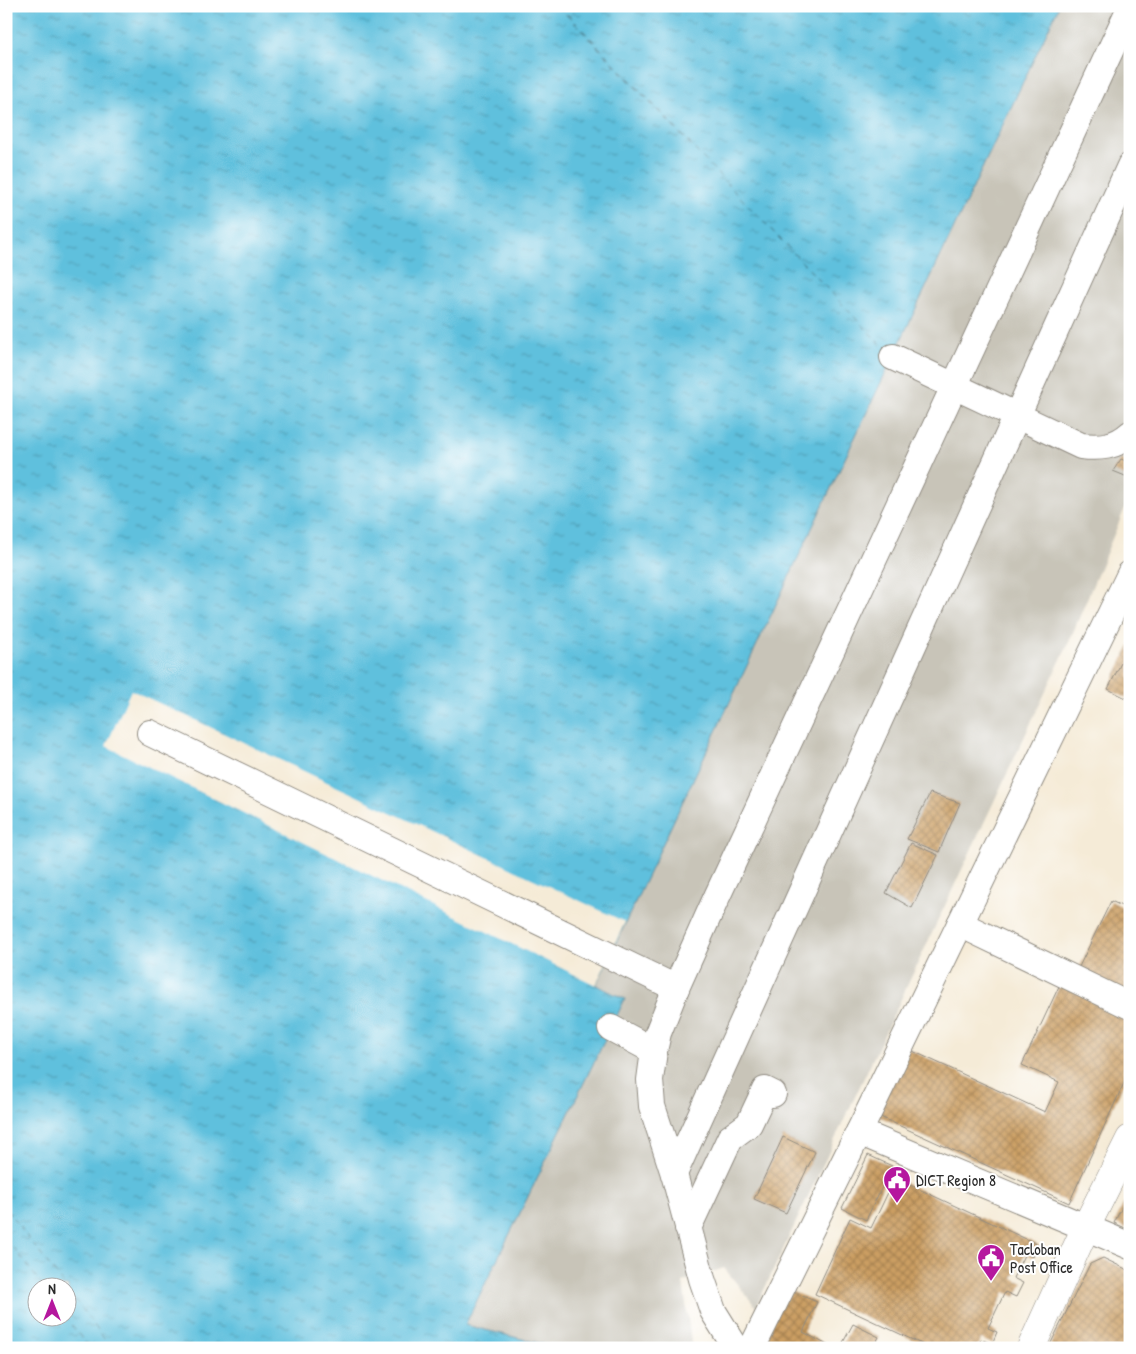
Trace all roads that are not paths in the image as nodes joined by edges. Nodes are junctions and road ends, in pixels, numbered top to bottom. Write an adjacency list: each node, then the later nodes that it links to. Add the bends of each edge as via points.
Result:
1 (1130, 8): 4 (street)
2 (1130, 166): 5 (street)
3 (893, 357): 4 (street)
4 (953, 386): 5 (street); 10 (street)
5 (1017, 415): 6 (street, via 1081,446 1108,445); 17 (street)
6 (1130, 434)
7 (1130, 574): 9 (street)
8 (150, 733): 10 (street)
9 (960, 924): 11 (street); 15 (street)
10 (676, 988): 13 (street)
11 (1130, 1006)
12 (611, 1028): 13 (street)
13 (654, 1051): 17 (street, via 650,1080 652,1106)
14 (773, 1094): 19 (street, via 765,1090 749,1124 730,1138)
15 (859, 1132): 18 (street); 22 (street)
16 (1130, 1139): 18 (main road)
17 (674, 1174): 19 (street)
18 (1086, 1227): 20 (street); 23 (main road)
19 (688, 1228): 21 (street, via 713,1311)
20 (1130, 1246)
21 (736, 1348)
22 (752, 1348)
23 (1031, 1348)

